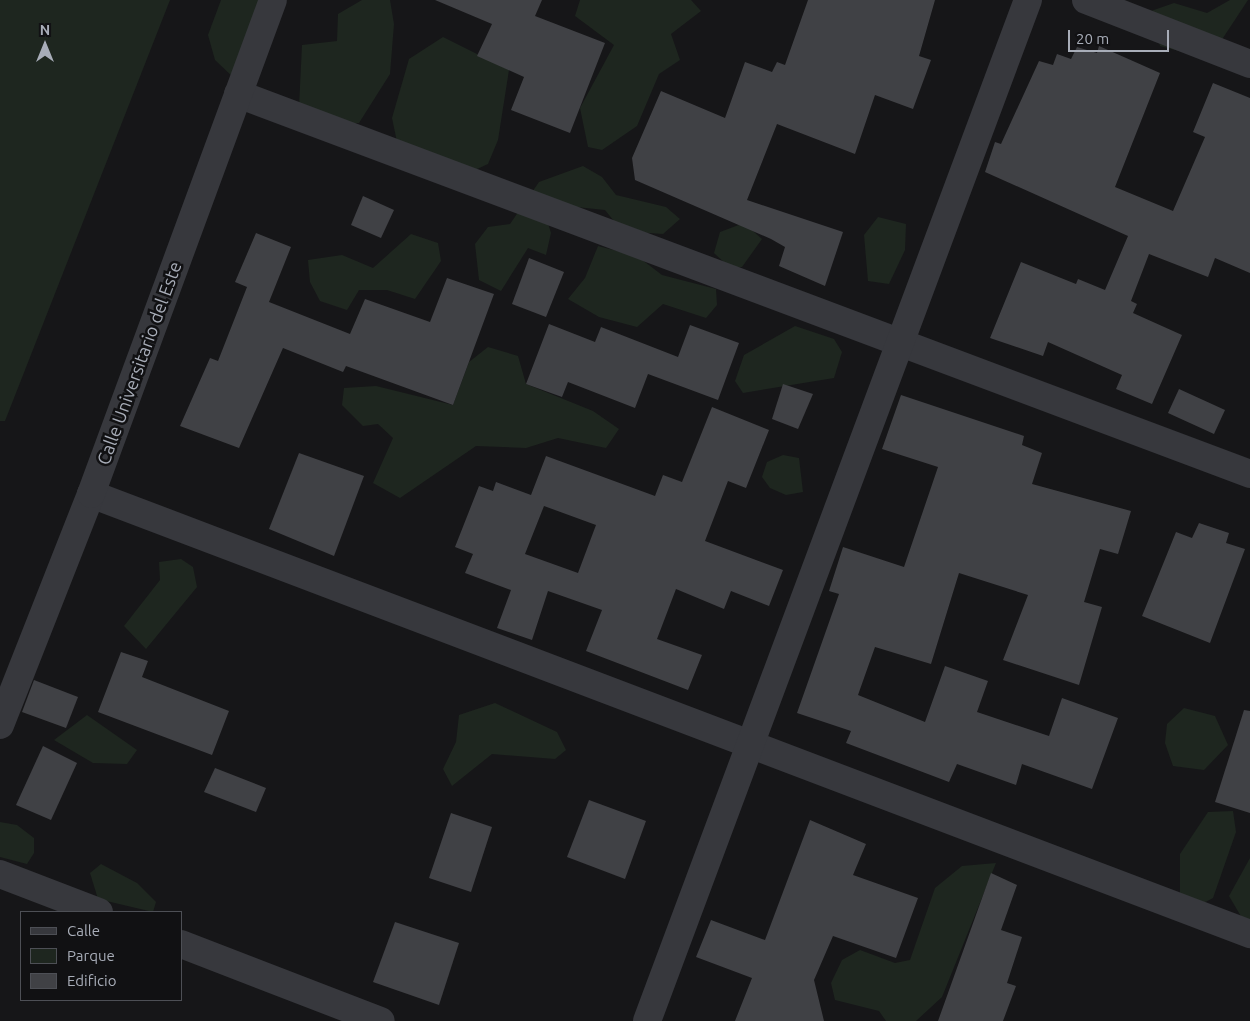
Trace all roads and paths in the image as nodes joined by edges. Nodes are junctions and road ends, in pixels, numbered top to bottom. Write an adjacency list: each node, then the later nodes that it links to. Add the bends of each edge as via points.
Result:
1 (273, 0): 5 (street, Calle Universitario del Este)
2 (1028, 0): 6 (street)
3 (1086, 0): 4 (street)
4 (1250, 64)
5 (238, 94): 6 (street); 8 (street, Calle Universitario del Este)
6 (900, 343): 7 (street); 10 (street)
7 (1250, 474)
8 (91, 494): 9 (street, Calle Universitario del Este); 10 (street)
9 (0, 724)
10 (750, 744): 13 (street); 16 (street)
11 (0, 874): 12 (street)
12 (96, 911)
13 (1250, 934)
14 (182, 944): 15 (street)
15 (381, 1021)
16 (647, 1021)

